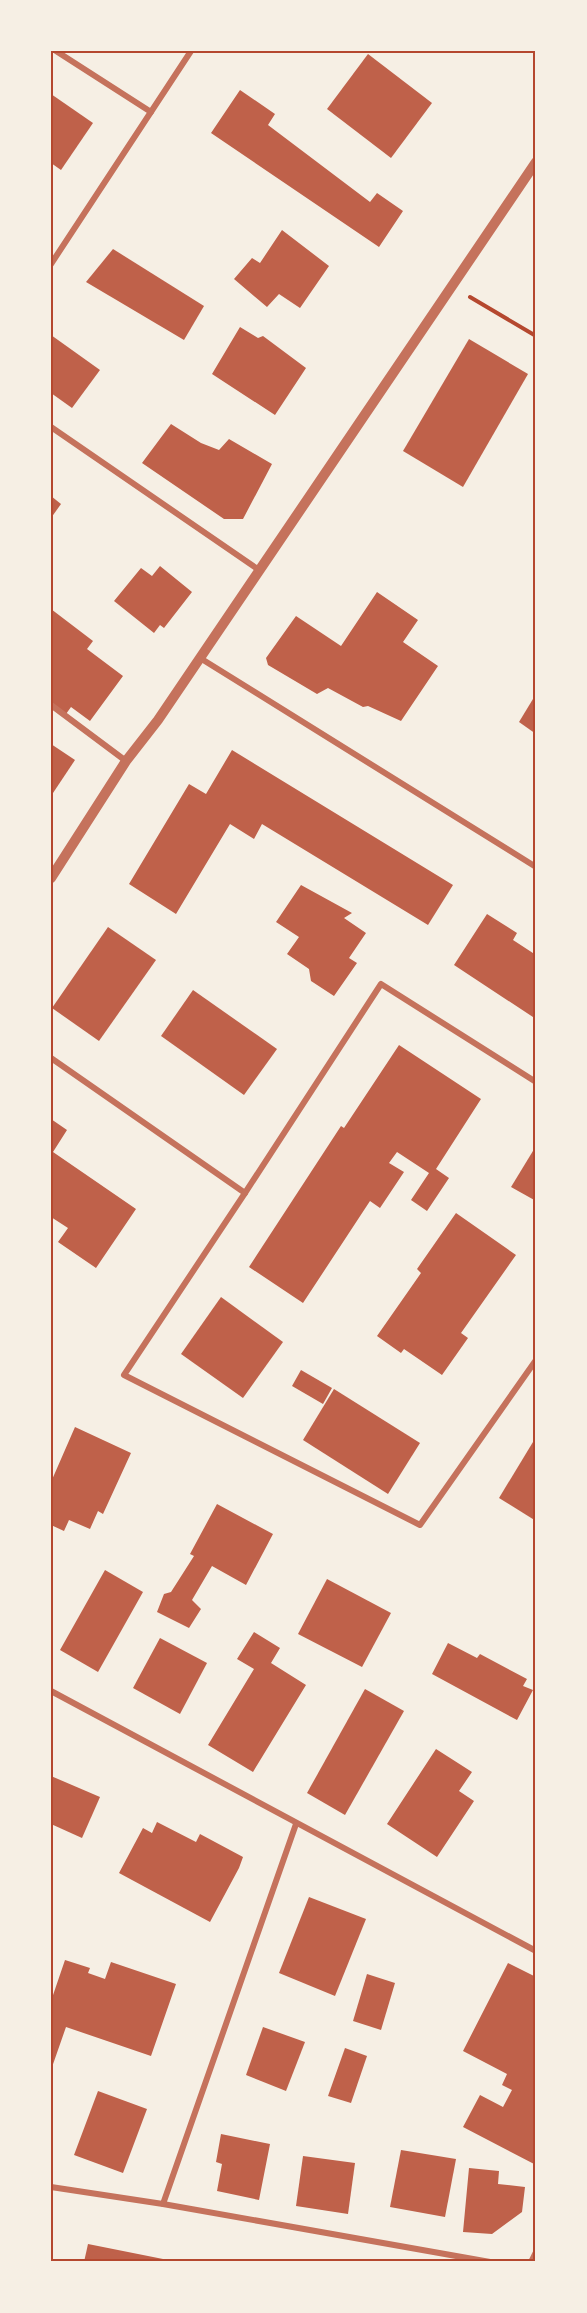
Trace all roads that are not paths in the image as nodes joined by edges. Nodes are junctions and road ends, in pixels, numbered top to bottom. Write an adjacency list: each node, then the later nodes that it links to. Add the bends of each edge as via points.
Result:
1 (56, 51): 3 (street)
2 (190, 51): 3 (street)
3 (151, 112): 5 (street)
4 (536, 162): 7 (street)
5 (51, 264)
6 (51, 427): 7 (street)
7 (260, 570): 8 (street)
8 (200, 658): 10 (street); 11 (street)
9 (51, 705): 10 (street)
10 (126, 761): 12 (street)
11 (536, 867)
12 (51, 878)
13 (51, 1058): 15 (street)
14 (536, 1082): 15 (street, via 381,984)
15 (245, 1193): 16 (street, via 124,1375 420,1525)
16 (535, 1363)
17 (51, 1691): 18 (street)
18 (297, 1824): 19 (street); 21 (street)
19 (536, 1951)
20 (51, 2187): 21 (street)
21 (163, 2204): 23 (street)
22 (536, 2252): 24 (street)
23 (490, 2262)
24 (531, 2262)

